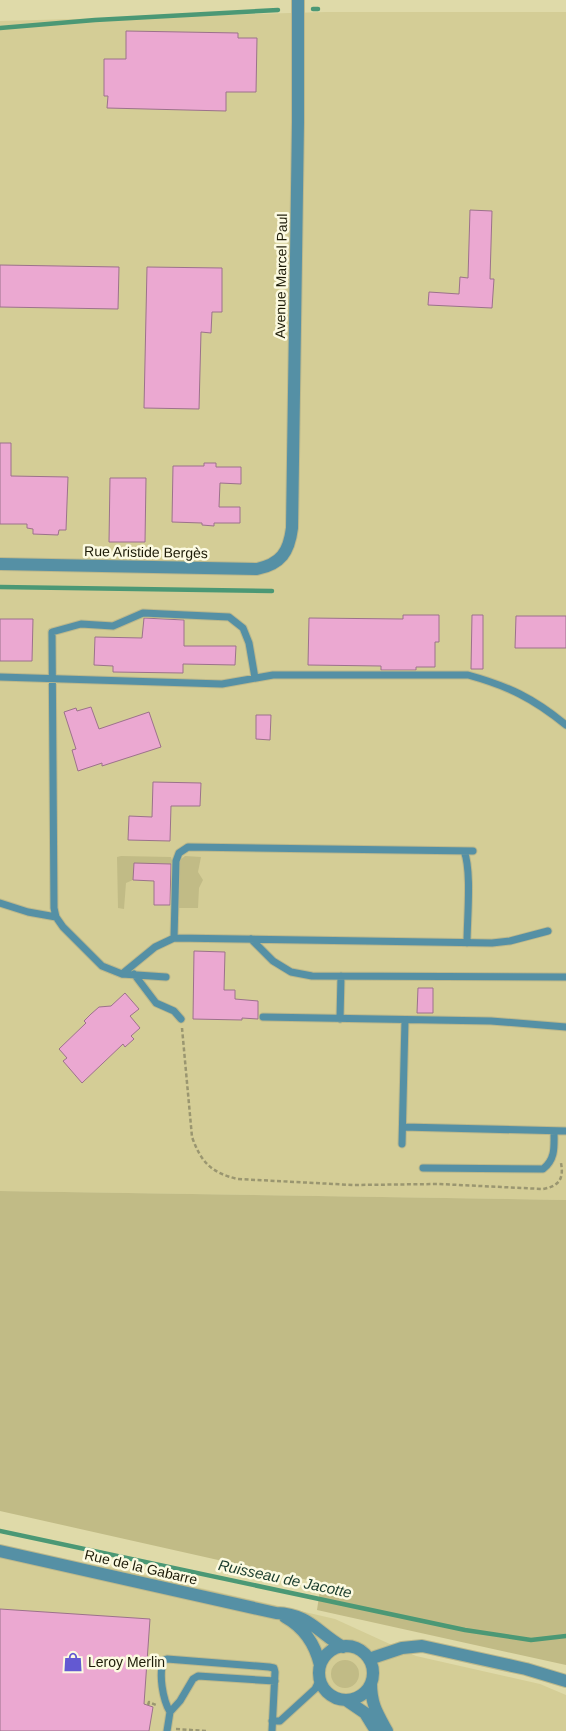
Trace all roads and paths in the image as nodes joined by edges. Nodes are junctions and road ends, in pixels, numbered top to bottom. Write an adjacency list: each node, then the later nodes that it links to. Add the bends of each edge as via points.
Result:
1 (298, 0): 2 (street, Avenue Marcel Paul, via 292,518 291,540)
2 (286, 552): 3 (street, Rue Aristide Bergès, via 269,566 257,569)
3 (0, 564)
4 (0, 677): 5 (lane)
5 (52, 678): 6 (lane, via 222,684); 6 (lane, via 52,632 81,624 113,626 143,613 229,617 244,628); 11 (lane)
6 (255, 678): 7 (lane, via 273,675 468,675 523,694)
7 (566, 724)
8 (464, 851): 9 (lane); 13 (lane, via 188,847 179,853 176,861); 15 (lane, via 468,860)
9 (473, 851)
10 (0, 903): 11 (lane)
11 (56, 917): 16 (lane, via 102,966)
12 (548, 931): 15 (lane, via 510,941)
13 (174, 938): 14 (lane); 16 (lane, via 155,947)
14 (251, 939): 15 (lane); 19 (lane, via 273,961 291,972)
15 (466, 943)
16 (122, 974): 17 (lane)
17 (134, 974): 18 (lane); 22 (lane, via 156,1003 174,1011)
18 (166, 976)
19 (341, 976): 20 (lane); 23 (lane)
20 (566, 977)
21 (263, 1017): 23 (lane)
22 (181, 1019): 30 (path, via 192,1136 198,1154 223,1175 238,1179 353,1185 439,1184 543,1189 552,1188 560,1181 563,1172)
23 (340, 1019): 24 (lane)
24 (405, 1020): 25 (lane, via 491,1021); 26 (lane)
25 (566, 1027)
26 (403, 1127): 27 (lane); 29 (lane)
27 (554, 1131): 28 (lane); 30 (lane)
28 (566, 1131)
29 (402, 1144)
30 (554, 1154): 31 (lane, via 543,1169)
31 (423, 1168)
32 (0, 1551): 33 (street, Rue de la Gabarre)
33 (276, 1613): 34 (street, Rue de la Gabarre, via 304,1618); 36 (street, Rue de la Gabarre, via 304,1631 314,1645)
34 (342, 1647): 35 (street, via 358,1649); 36 (street, via 329,1653)
35 (369, 1659): 37 (street, via 402,1648 428,1647); 39 (street)
36 (320, 1672): 40 (street, via 323,1687 329,1694); 44 (lane, via 314,1689 280,1721)
37 (566, 1681)
38 (274, 1682): 42 (lane, via 198,1676); 42 (lane, via 274,1668 167,1659 162,1664 162,1685); 44 (lane)
39 (371, 1682): 40 (street, via 361,1695); 49 (street, via 374,1708)
40 (346, 1700): 48 (street, via 365,1713)
41 (148, 1705): 43 (path, via 149,1702 157,1706)
42 (170, 1712): 45 (lane)
43 (157, 1713)
44 (272, 1721): 47 (lane)
45 (168, 1730): 46 (path)
46 (206, 1731)
47 (272, 1731)
48 (376, 1731)
49 (387, 1731)

